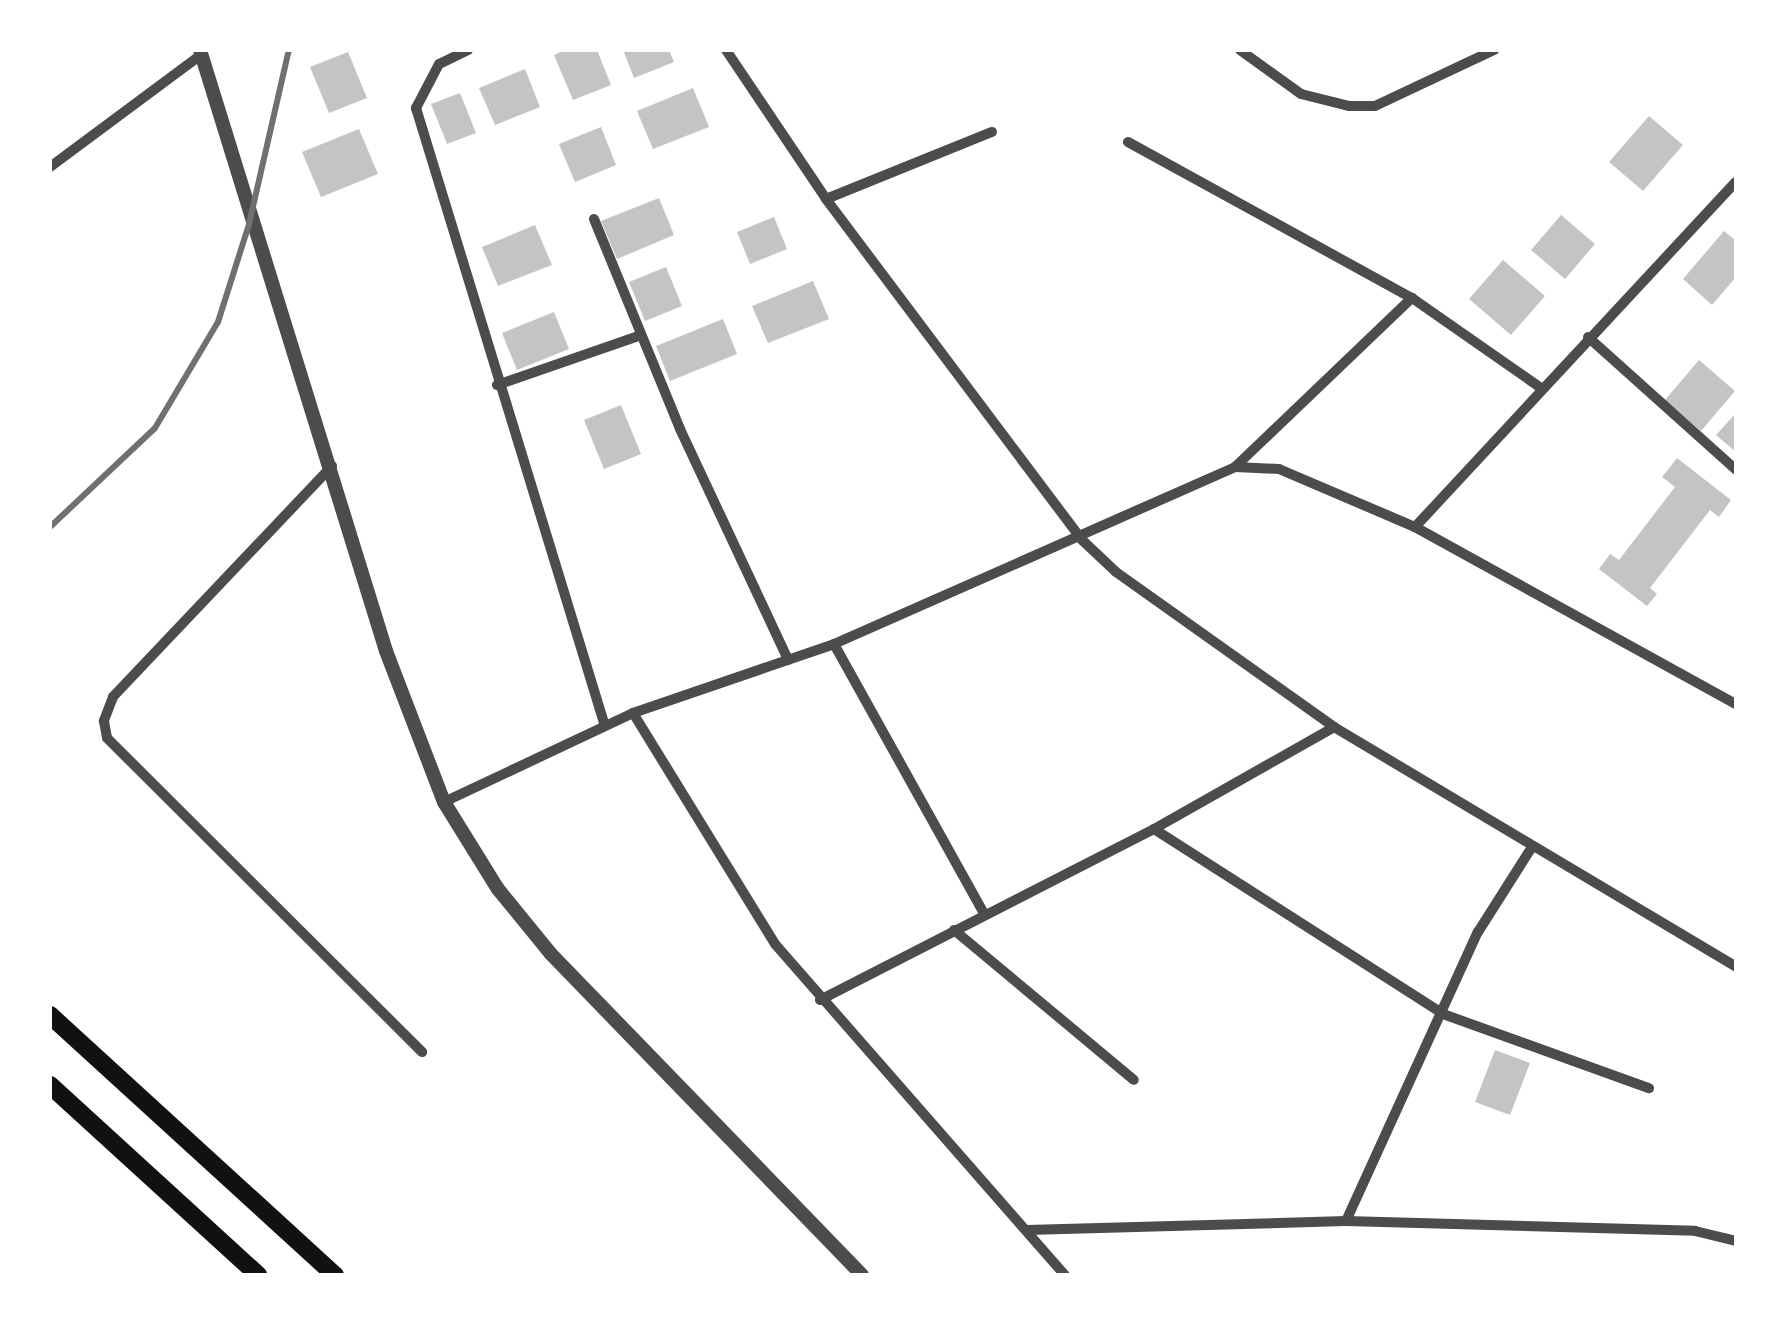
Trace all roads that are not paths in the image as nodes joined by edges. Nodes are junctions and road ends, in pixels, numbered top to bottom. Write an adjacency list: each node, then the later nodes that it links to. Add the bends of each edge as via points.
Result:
1 (468, 50): 15 (street, via 439,64 416,108)
2 (726, 50): 10 (street)
3 (1240, 50): 4 (street, via 1301,94 1375,106)
4 (1494, 50)
5 (201, 52): 8 (street); 17 (street, via 249,224)
6 (992, 132): 10 (street)
7 (1128, 142): 12 (street)
8 (50, 167)
9 (1735, 185): 14 (street)
10 (826, 199): 21 (street)
11 (594, 219): 13 (street)
12 (1412, 298): 16 (street); 18 (street)
13 (641, 335): 15 (street); 23 (street)
14 (1588, 338): 16 (street); 19 (street)
15 (497, 384): 26 (street)
16 (1542, 388): 20 (street)
17 (332, 466): 28 (street, via 386,650); 37 (street, via 112,698 104,721 107,738)
18 (1235, 467): 20 (street, via 1279,469); 21 (street)
19 (1736, 470)
20 (1415, 527): 24 (street)
21 (1081, 539): 22 (street); 27 (street, via 1156,601)
22 (834, 644): 23 (street); 31 (street)
23 (788, 660): 25 (street)
24 (1736, 704)
25 (633, 712): 26 (street); 34 (street, via 774,944)
26 (606, 726): 28 (street)
27 (1334, 727): 29 (street); 30 (street)
28 (444, 802): 46 (street, via 498,888 551,954)
29 (1154, 830): 31 (street); 36 (street)
30 (1532, 848): 33 (street); 36 (street, via 1492,903)
31 (984, 913): 32 (street)
32 (954, 930): 34 (street); 38 (street)
33 (1736, 967)
34 (820, 1000): 42 (street)
35 (50, 1014): 45 (highway)
36 (1443, 1014): 40 (street); 41 (street)
37 (422, 1052)
38 (1134, 1080)
39 (50, 1085): 44 (highway)
40 (1649, 1088)
41 (1346, 1222): 42 (street); 43 (street, via 1695,1231)
42 (1027, 1230): 47 (street)
43 (1736, 1241)
44 (258, 1275)
45 (335, 1275)
46 (862, 1275)
47 (1065, 1275)

